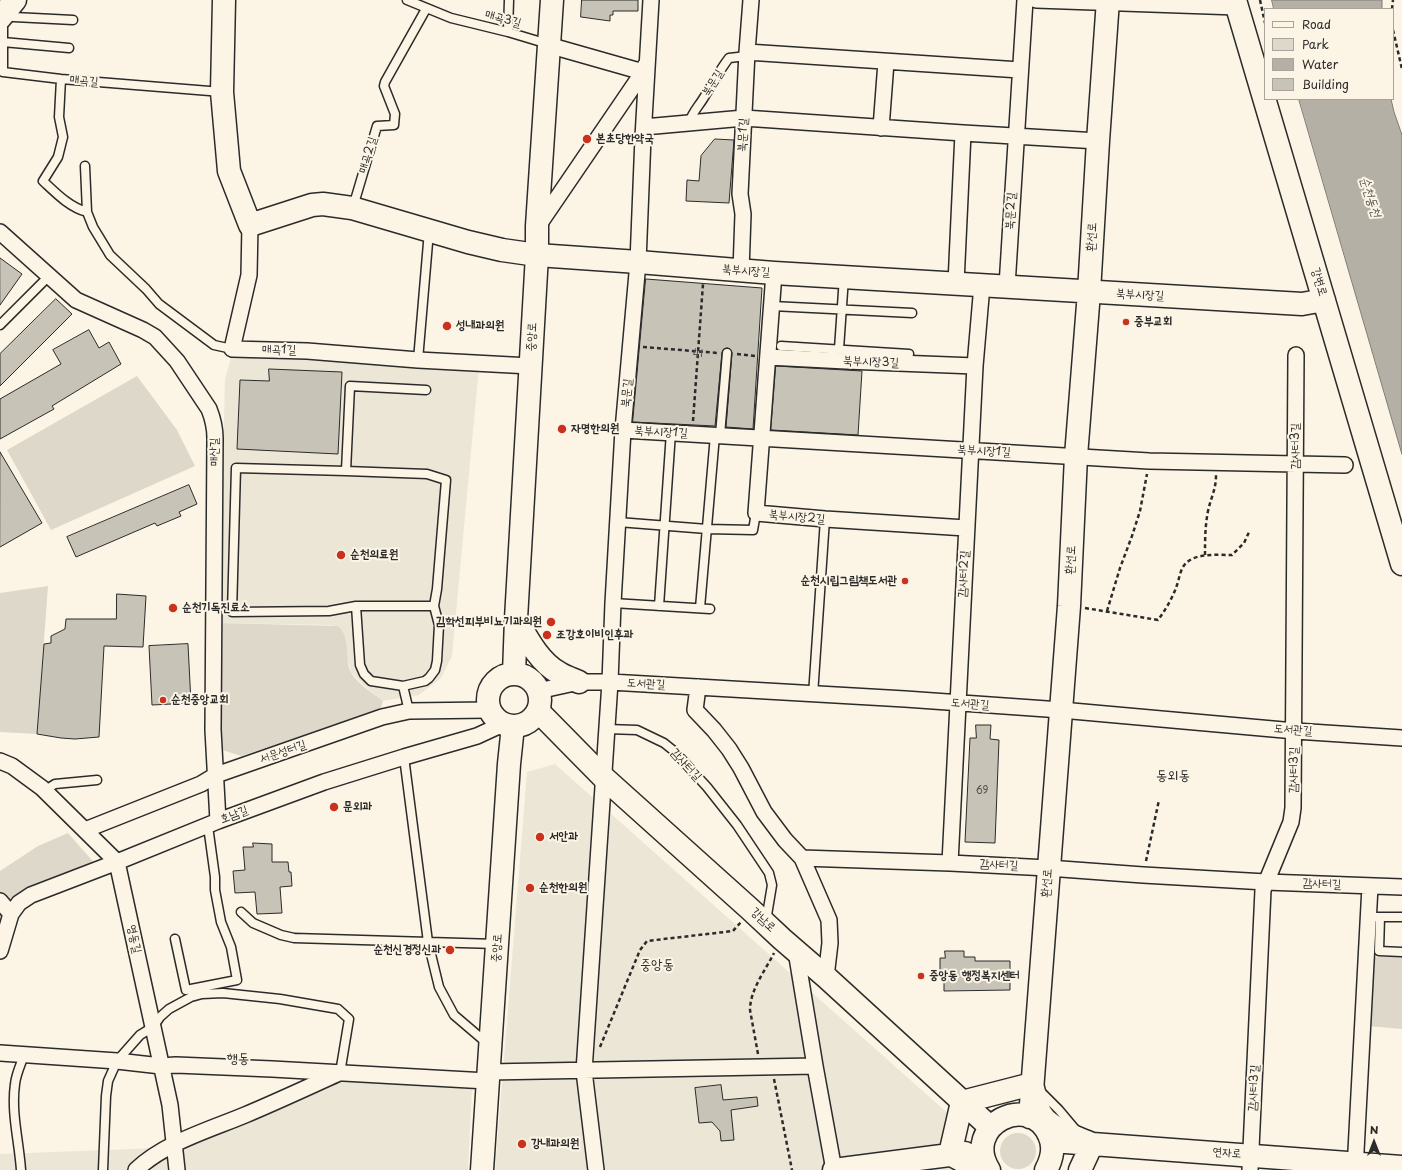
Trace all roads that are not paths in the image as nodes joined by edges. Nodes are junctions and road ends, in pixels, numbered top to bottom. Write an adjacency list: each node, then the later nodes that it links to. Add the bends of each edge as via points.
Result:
1 (224, 0): 24 (main road)
2 (406, 0): 11 (lane, 매곡3길)
3 (509, 0): 14 (lane)
4 (552, 0): 16 (main road, 중앙로)
5 (652, 0): 18 (street, 북문길)
6 (751, 0): 19 (street, 북문1길)
7 (1025, 0): 21 (street, 북문2길)
8 (1036, 0): 9 (street)
9 (1108, 1): 10 (street); 33 (main road, 환선로)
10 (1236, 3): 25 (main road, 강변로)
11 (426, 9): 14 (lane, 매곡3길); 35 (lane, 매곡2길, via 385,82 384,86 395,114 394,125 377,126)
12 (6, 11): 13 (lane, via 14,17); 15 (lane, 매곡길)
13 (73, 20)
14 (508, 32): 16 (lane, 매곡3길)
15 (3, 42): 17 (lane); 23 (lane, 매곡길, via 3,72)
16 (548, 45): 22 (street); 38 (main road, 중앙로)
17 (69, 48)
18 (648, 53): 22 (street, 북문길); 29 (street, 북문길)
19 (747, 54): 20 (street); 27 (street, 북문1길); 28 (lane, 북문길, via 728,58 693,112)
20 (886, 62): 21 (street); 30 (street)
21 (1020, 70): 32 (street, 북문2길)
22 (643, 72): 38 (street, 북문길)
23 (61, 79): 24 (lane, 매곡길); 36 (lane, via 59,118 63,137 58,156 43,180 72,206)
24 (222, 92): 37 (main road, via 229,171)
25 (1264, 98)
26 (1265, 100): 51 (main road, 강변로)
27 (744, 118): 28 (street); 30 (street); 43 (street, 북문1길, via 740,194 743,214)
28 (689, 123): 29 (street)
29 (644, 127): 42 (street, 북문길)
30 (881, 128): 31 (street)
31 (963, 133): 32 (street); 47 (street)
32 (1016, 136): 33 (street); 49 (street, 북문2길)
33 (1098, 141): 50 (main road, 환선로)
34 (85, 166): 36 (lane, 매곡1길)
35 (352, 208): 37 (main road, via 312,205); 39 (main road)
36 (87, 212): 57 (lane, 매곡1길, via 110,255 160,304 214,345)
37 (250, 225): 57 (street, via 248,275)
38 (537, 226): 41 (main road, 중앙로)
39 (429, 230): 41 (main road, via 502,250); 63 (lane)
40 (0, 232): 45 (street, 매산길)
41 (537, 255): 42 (main road, 북부시장길); 64 (main road, 중앙로)
42 (638, 262): 43 (main road, 북부시장길); 67 (street, 북문길)
43 (741, 271): 44 (main road, 북부시장길)
44 (774, 273): 46 (main road, 북부시장길); 52 (street)
45 (49, 276): 55 (lane); 106 (street, 매산길, via 76,300 156,338 177,361 213,417 213,730)
46 (844, 276): 47 (main road, 북부시장길); 53 (lane)
47 (956, 283): 48 (main road, 북부시장길)
48 (982, 285): 49 (main road, 북부시장길); 65 (street, 감사터2길)
49 (1007, 286): 50 (main road, 북부시장길)
50 (1089, 292): 51 (main road, 북부시장길, via 1302,304); 72 (main road, 환선로)
51 (1324, 300): 82 (main road, 강변로)
52 (772, 306): 53 (lane); 62 (street)
53 (842, 309): 54 (lane); 58 (lane)
54 (912, 313)
55 (0, 325)
56 (781, 346): 58 (lane)
57 (232, 349): 63 (street, 매곡1길, via 307,351)
58 (839, 349): 60 (lane)
59 (727, 354): 69 (lane)
60 (909, 354)
61 (1296, 355): 73 (street, 감사터3길)
62 (768, 357): 65 (street, 북부시장3길); 70 (street)
63 (418, 360): 64 (street, 매곡1길)
64 (530, 366): 89 (main road, 중앙로)
65 (975, 366): 71 (street, 감사터2길)
66 (426, 390): 75 (lane, via 350,386)
67 (623, 430): 68 (street, 북부시장1길); 78 (street, 북문길)
68 (671, 432): 69 (street, 북부시장1길); 79 (lane)
69 (717, 435): 70 (street, 북부시장1길); 81 (lane)
70 (762, 437): 71 (street, 북부시장1길); 76 (street)
71 (971, 450): 72 (street, 북부시장1길); 80 (street, 감사터2길)
72 (1076, 456): 73 (street, 북부시장1길); 98 (main road, 환선로)
73 (1296, 465): 74 (street, 북부시장1길); 102 (street, 감사터3길)
74 (1345, 465)
75 (346, 471): 84 (lane, via 236,468 232,612 329,611); 85 (lane, via 428,474 446,480)
76 (756, 513): 77 (street, 북부시장2길); 81 (lane, 북부시장2길, via 753,530)
77 (825, 519): 80 (street, 북부시장2길); 95 (lane)
78 (618, 522): 79 (lane, 북부시장2길); 83 (street, 북문길)
79 (665, 525): 81 (lane, 북부시장2길); 86 (lane)
80 (966, 528): 97 (street, 감사터2길)
81 (707, 529): 87 (lane)
82 (1402, 564)
83 (613, 603): 86 (lane); 92 (street, 북문길)
84 (356, 606): 85 (lane); 93 (lane, via 360,665 364,674 371,681)
85 (434, 606): 93 (lane, via 439,625 435,670 425,681)
86 (659, 606): 87 (lane)
87 (700, 608): 88 (lane)
88 (710, 609)
89 (516, 619): 90 (main road, 중앙로); 91 (main road, via 538,654 548,664 558,673)
90 (514, 674): 96 (main road, via 524,676 533,682); 100 (main road, via 496,681 490,690 488,700)
91 (579, 682): 92 (street, 도서관길); 96 (street, 도서관길)
92 (610, 682): 94 (street, 도서관길); 101 (street, 북문길)
93 (403, 686): 99 (lane)
94 (698, 687): 95 (street, 도서관길); 112 (street, via 695,710 729,749 764,812)
95 (813, 694): 97 (street, 도서관길)
96 (538, 701): 100 (main road, via 532,719 523,724); 107 (main road, 강남로)
97 (957, 703): 98 (street, 도서관길); 114 (street, 감사터2길)
98 (1061, 710): 102 (street, 도서관길); 115 (main road, 환선로)
99 (409, 711): 100 (street, 서문성터길); 106 (street, 서문성터길, via 382,717)
100 (502, 720): 104 (street, 호남길, via 477,736); 127 (main road, 중앙로, via 509,764)
101 (606, 729): 107 (street, 북문길); 122 (lane, 감사터길, via 637,730 664,743 707,787 737,825 769,873 772,886)
102 (1295, 731): 103 (street, 도서관길); 116 (street, 감사터3길, via 1291,822)
103 (1402, 738)
104 (404, 757): 110 (street, 호남길, via 324,782); 126 (lane)
105 (0, 761): 109 (street, via 12,766)
106 (216, 775): 110 (street, 매산길); 111 (street, 서문성터길, via 201,784)
107 (603, 777): 122 (main road, 강남로); 139 (street, 북문길)
108 (97, 780): 109 (lane, via 55,784)
109 (44, 791): 111 (street)
110 (213, 823): 113 (street, 호남길); 125 (lane, via 215,890 221,922 231,947 237,980 186,990)
111 (85, 830): 113 (street)
112 (802, 858): 114 (street, 감사터길); 131 (street, via 828,920 830,934)
113 (117, 862): 121 (street, 호남길, via 31,896 19,903); 132 (street, 영동길)
114 (950, 863): 115 (street, 감사터길)
115 (1048, 868): 116 (street, 감사터길); 142 (main road, 환선로)
116 (1266, 882): 117 (street, 감사터길); 150 (street, 감사터3길, via 1263,890)
117 (1370, 886): 118 (street, 감사터길); 123 (street)
118 (1402, 887)
119 (0, 901): 121 (street)
120 (241, 912): 126 (lane, via 253,924 294,938)
121 (10, 914): 129 (street)
122 (759, 916): 128 (main road, 강남로)
123 (1374, 917): 124 (lane); 130 (lane, via 1379,951); 152 (street)
124 (1402, 917)
125 (175, 939)
126 (428, 942): 127 (lane); 133 (lane, via 439,987 454,1015)
127 (497, 944): 133 (main road, 중앙로)
128 (789, 945): 131 (main road, 강남로); 138 (street)
129 (0, 951)
130 (1402, 952)
131 (826, 976): 143 (main road, 강남로)
132 (152, 1027): 136 (lane, via 140,1035); 137 (street, 영동길); 140 (lane, via 169,1009 202,994 223,993 280,999 338,1009 349,1019)
133 (490, 1046): 141 (main road, 중앙로)
134 (0, 1053): 135 (street)
135 (24, 1055): 136 (street); 154 (lane, via 15,1083 13,1109)
136 (117, 1061): 137 (street); 155 (lane, via 106,1086)
137 (161, 1066): 140 (street); 147 (street, 영동길)
138 (815, 1066): 139 (street); 160 (street)
139 (584, 1071): 141 (street); 159 (street, 북문길)
140 (340, 1073): 141 (street); 147 (street)
141 (488, 1077): 158 (main road, 중앙로)
142 (1032, 1084): 143 (main road); 144 (main road, 환선로); 148 (main road, via 1041,1114 1052,1125)
143 (962, 1102): 145 (main road, 강남로); 149 (main road)
144 (1030, 1117): 145 (main road, via 1019,1114 1008,1116); 146 (main road, via 1040,1122)
145 (990, 1127): 151 (main road, via 983,1143)
146 (1052, 1141): 148 (main road, 연자로); 161 (main road, via 1053,1152)
147 (175, 1144): 156 (street, via 145,1161); 157 (street, 영동길)
148 (1092, 1144): 150 (main road, 연자로); 162 (main road)
149 (950, 1154): 151 (main road); 160 (main road)
150 (1250, 1162): 152 (main road, 연자로)
151 (982, 1164)
152 (1355, 1166): 153 (main road, 연자로)
153 (1402, 1167)
154 (21, 1170)
155 (103, 1170)
156 (136, 1170)
157 (177, 1170)
158 (482, 1170)
159 (596, 1170)
160 (834, 1170)
161 (1046, 1170)
162 (1080, 1170)

